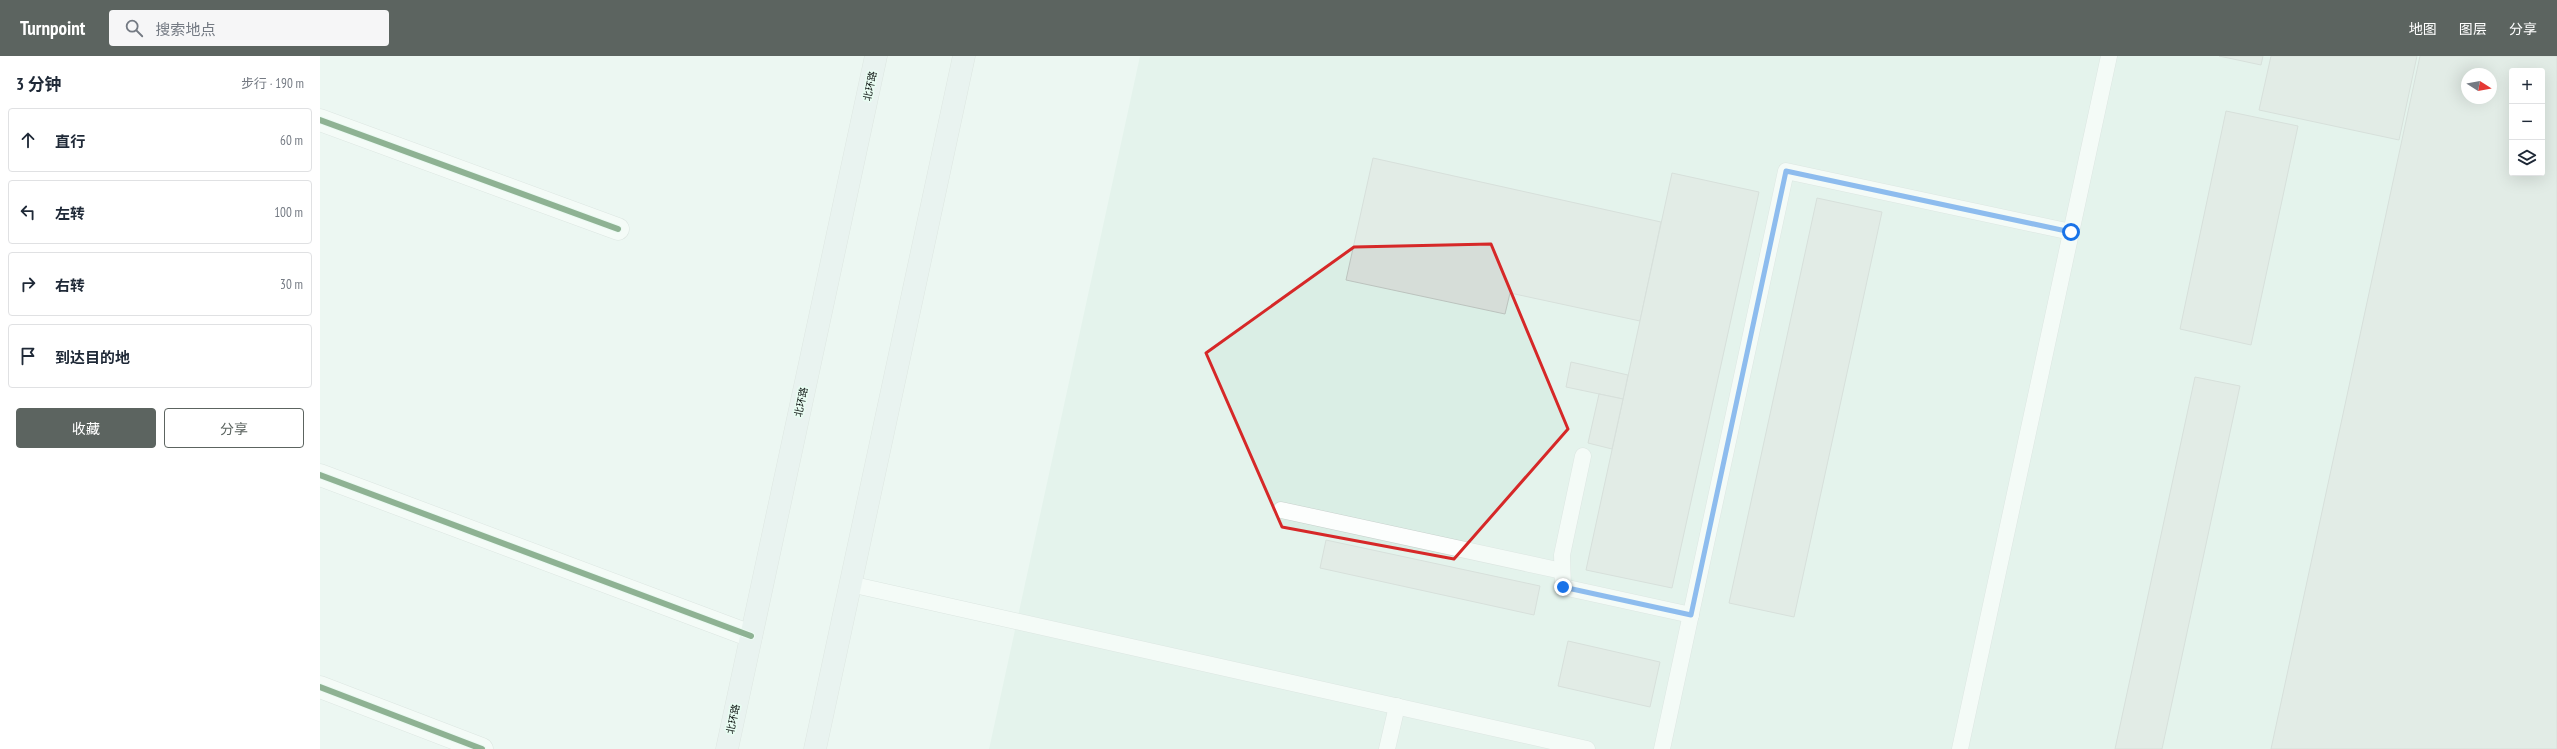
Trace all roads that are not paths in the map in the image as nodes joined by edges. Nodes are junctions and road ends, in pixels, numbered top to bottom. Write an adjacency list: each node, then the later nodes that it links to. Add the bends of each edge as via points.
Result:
1 (876, 56): 13 (main road, 北环路)
2 (964, 56): 11 (main road)
3 (2109, 56): 6 (lane)
4 (320, 120): 5 (street)
5 (618, 229)
6 (2071, 232): 12 (lane, via 1786,171); 22 (lane)
7 (1584, 456): 10 (lane, via 1562,555)
8 (320, 476): 13 (street)
9 (1281, 510): 10 (lane)
10 (1562, 571): 12 (lane, via 1563,587)
11 (850, 584): 15 (lane); 18 (main road)
12 (1691, 615): 21 (lane)
13 (751, 636): 17 (main road, 北环路)
14 (320, 687): 16 (street)
15 (1396, 706): 19 (lane); 20 (lane)
16 (482, 749)
17 (727, 749)
18 (815, 749)
19 (1387, 749)
20 (1587, 749)
21 (1662, 749)
22 (1960, 749)

